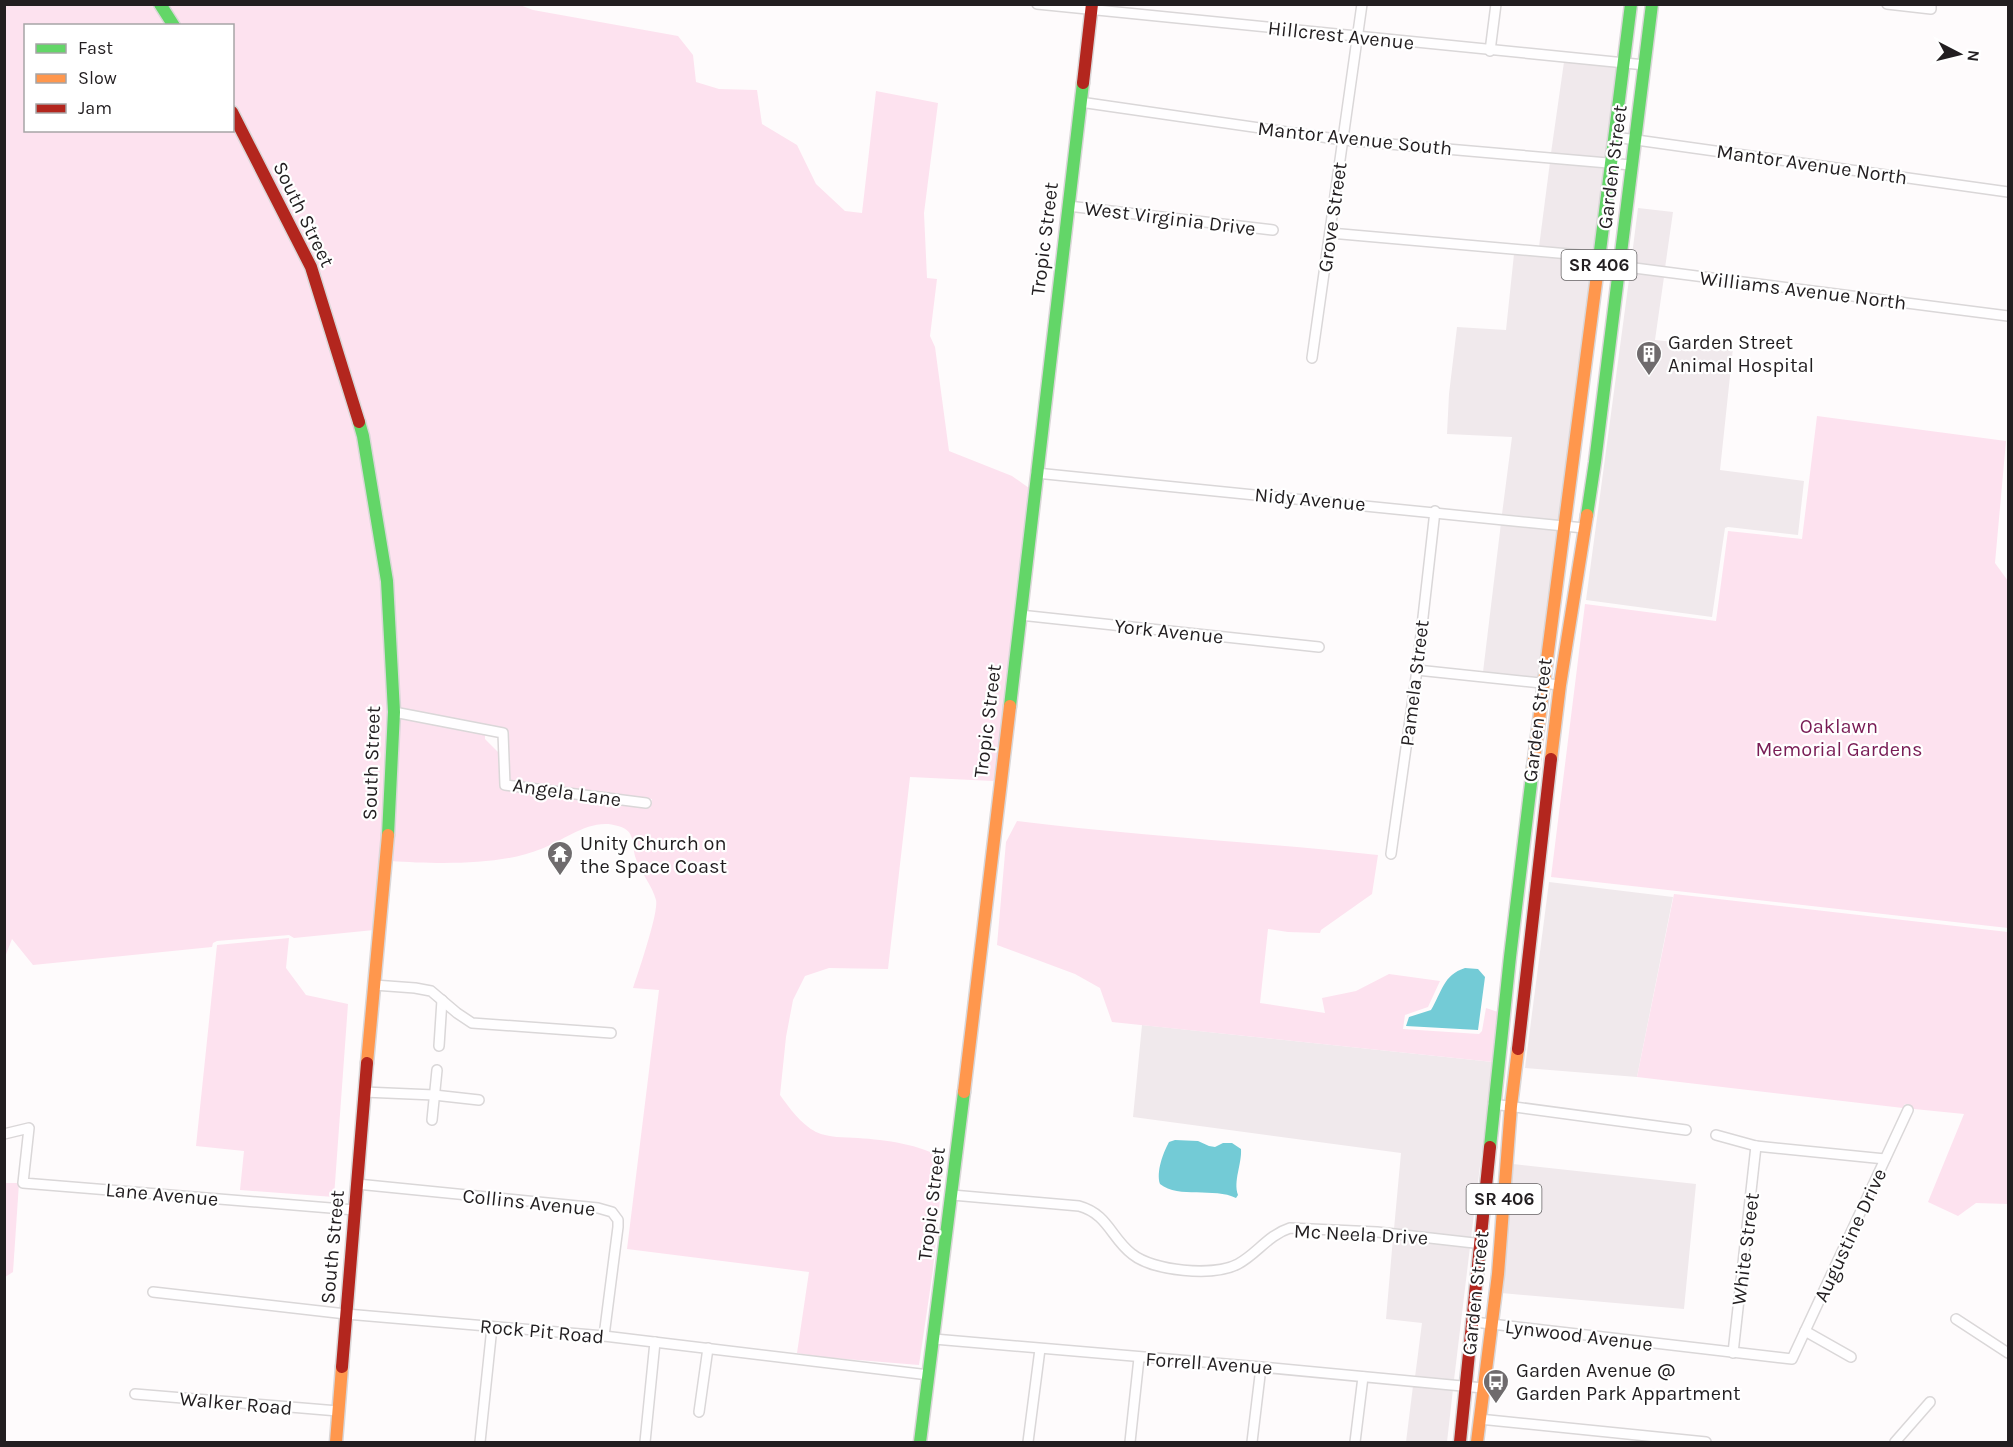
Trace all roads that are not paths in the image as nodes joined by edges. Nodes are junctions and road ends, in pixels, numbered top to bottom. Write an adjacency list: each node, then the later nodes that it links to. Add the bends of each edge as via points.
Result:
1 (160, 4): 10 (main road)
2 (1037, 4): 9 (street, Hillcrest Avenue)
3 (1362, 4): 11 (street, Grove Street)
4 (1496, 4): 12 (street)
5 (1631, 4): 13 (main road, Garden Street / SR 406)
6 (1652, 4): 14 (main road, Garden Street / SR 406)
7 (1887, 4): 8 (street)
8 (1931, 7)
9 (1091, 8): 11 (street, Hillcrest Avenue); 15 (main road, Tropic Street)
10 (173, 24)
11 (1358, 37): 12 (street, Hillcrest Avenue); 18 (street, Grove Street)
12 (1490, 51): 13 (street, Hillcrest Avenue)
13 (1624, 63): 14 (street, Hillcrest Avenue); 17 (main road, Garden Street / SR 406)
14 (1645, 65): 19 (main road, Garden Street / SR 406)
15 (1080, 102): 18 (street, Mantor Avenue South); 23 (main road, Tropic Street)
16 (234, 116): 43 (main road, South Street, via 311,267 363,436 387,581)
17 (1615, 136): 19 (street, Mantor Avenue North); 20 (main road, Garden Street / SR 406)
18 (1343, 140): 20 (street, Mantor Avenue South); 25 (street, Grove Street)
19 (1635, 140): 21 (main road, Garden Street / SR 406); 22 (street, Mantor Avenue North)
20 (1612, 163): 21 (street, Mantor Avenue South); 26 (main road, Garden Street / SR 406)
21 (1631, 165): 27 (main road, Garden Street / SR 406)
22 (2008, 192)
23 (1068, 206): 24 (street, West Virginia Drive); 32 (main road, Tropic Street)
24 (1273, 231)
25 (1330, 233): 26 (street); 31 (street, Grove Street)
26 (1600, 258): 27 (street, Williams Avenue North); 30 (main road, Garden Street / SR 406)
27 (1619, 267): 28 (street, Williams Avenue North); 29 (main road, Garden Street / SR 406)
28 (2008, 316)
29 (1609, 348): 30 (main road, via 1597,355); 35 (main road, Garden Street / SR 406)
30 (1587, 354): 34 (main road, Garden Street / SR 406)
31 (1312, 358)
32 (1036, 473): 33 (street, Nidy Avenue); 38 (main road, Tropic Street)
33 (1435, 511): 34 (street, Nidy Avenue); 40 (street, Pamela Street)
34 (1565, 526): 35 (street, Nidy Avenue); 36 (main road, Garden Street / SR 406)
35 (1584, 528): 37 (main road, Garden Street / SR 406)
36 (1554, 607): 37 (street); 41 (main road, Garden Street / SR 406)
37 (1573, 610): 42 (main road, Garden Street / SR 406)
38 (1020, 615): 39 (street, York Avenue); 68 (main road, Tropic Street)
39 (1319, 647)
40 (1417, 670): 41 (street); 47 (street, Pamela Street)
41 (1543, 683): 42 (street); 44 (main road, Garden Street / SR 406)
42 (1560, 685): 45 (main road, Garden Street / SR 406)
43 (394, 712): 46 (street, Angela Lane, via 503,733 505,785); 50 (main road, South Street, via 388,837)
44 (1530, 792): 45 (street); 48 (main road, Garden Street / SR 406)
45 (1547, 794): 49 (main road, Garden Street / SR 406)
46 (646, 803)
47 (1391, 854)
48 (1510, 956): 49 (street); 58 (main road, Garden Street / SR 406)
49 (1528, 958): 59 (main road, Garden Street / SR 406)
50 (374, 985): 51 (street, via 431,991); 55 (main road, South Street)
51 (442, 1000): 52 (street, via 472,1023); 53 (street)
52 (611, 1033)
53 (439, 1046)
54 (437, 1070): 56 (street)
55 (364, 1092): 56 (street); 67 (main road, South Street)
56 (434, 1095): 57 (street); 61 (street)
57 (478, 1100)
58 (1493, 1104): 59 (street); 70 (main road, Garden Street / SR 406)
59 (1511, 1106): 62 (street); 75 (main road, Garden Street / SR 406)
60 (1908, 1110): 66 (street, Augustine Drive)
61 (432, 1120)
62 (1686, 1130)
63 (4, 1134): 69 (street, Lane Avenue, via 29,1128 23,1182)
64 (1716, 1135): 65 (street)
65 (1756, 1146): 66 (street); 83 (street, White Street)
66 (1885, 1159): 77 (street, Augustine Drive)
67 (357, 1185): 69 (main road, South Street); 78 (street, Collins Avenue, via 612,1212 618,1227)
68 (952, 1195): 70 (street, Mc Neela Drive, via 1088,1208 1103,1219 1132,1254 1154,1266 1179,1270 1214,1270 1237,1264 1278,1232 1290,1228); 79 (main road, Tropic Street)
69 (355, 1210): 72 (main road, South Street)
70 (1483, 1244): 74 (main road, Garden Street / SR 406)
71 (153, 1293): 72 (street, Rock Pit Road)
72 (346, 1314): 76 (street, Rock Pit Road); 95 (main road, South Street)
73 (1956, 1319): 84 (street)
74 (1474, 1322): 75 (street, Lynwood Avenue); 91 (main road, Garden Street / SR 406)
75 (1492, 1325): 83 (street, Lynwood Avenue); 92 (main road, Garden Street / SR 406)
76 (492, 1327): 78 (street, Rock Pit Road); 99 (street)
77 (1805, 1331): 85 (street); 87 (street, Augustine Drive)
78 (604, 1336): 80 (street, Rock Pit Road)
79 (934, 1339): 82 (street, Forrell Avenue); 89 (main road, Tropic Street)
80 (655, 1342): 81 (street, Rock Pit Road); 100 (street)
81 (708, 1348): 89 (street, Rock Pit Road); 96 (street)
82 (1040, 1349): 86 (street, Forrell Avenue); 102 (street)
83 (1733, 1353): 87 (street, Lynwood Avenue)
84 (2008, 1353)
85 (1851, 1357)
86 (1139, 1358): 88 (street, Forrell Avenue); 103 (street)
87 (1792, 1359)
88 (1261, 1367): 90 (street, Forrell Avenue); 104 (street)
89 (929, 1376): 101 (main road, Tropic Street)
90 (1363, 1377): 91 (street, Forrell Avenue); 105 (street)
91 (1467, 1386): 92 (street, Forrell Avenue); 106 (main road, Garden Street / SR 406)
92 (1483, 1388): 97 (main road, Garden Street / SR 406)
93 (135, 1394): 95 (street, Walker Road)
94 (1930, 1402): 109 (street)
95 (338, 1411): 98 (main road, South Street)
96 (699, 1412)
97 (1479, 1419): 107 (main road, Garden Street / SR 406); 108 (street)
98 (336, 1443)
99 (480, 1443)
100 (645, 1443)
101 (920, 1443)
102 (1028, 1443)
103 (1130, 1443)
104 (1252, 1443)
105 (1355, 1443)
106 (1460, 1443)
107 (1477, 1443)
108 (1706, 1443)
109 (1895, 1443)

